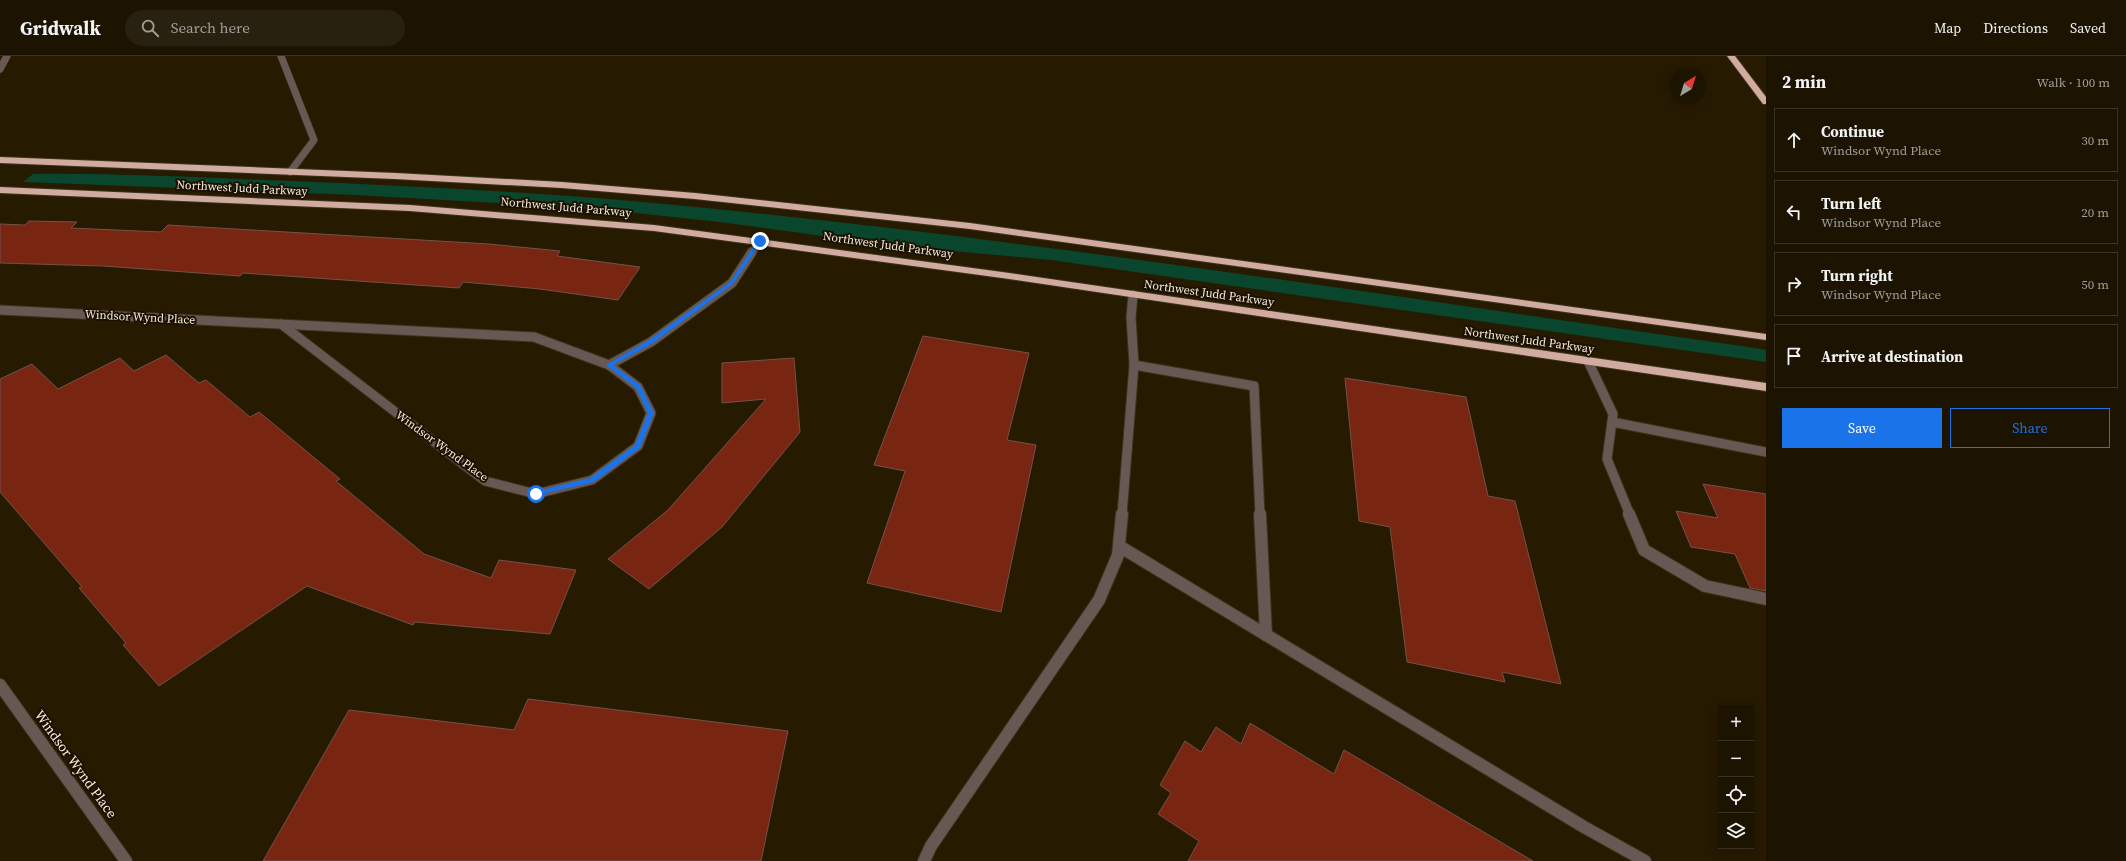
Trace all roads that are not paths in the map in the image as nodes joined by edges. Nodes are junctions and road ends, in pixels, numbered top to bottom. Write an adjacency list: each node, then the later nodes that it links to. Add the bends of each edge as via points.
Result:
1 (7, 56): 4 (street)
2 (281, 56): 7 (street, via 314,140)
3 (1731, 56): 5 (highway)
4 (0, 69)
5 (1766, 102)
6 (0, 160): 7 (highway, Northwest Judd Parkway)
7 (290, 172): 13 (highway, Northwest Judd Parkway, via 562,185 872,215 970,226)
8 (0, 190): 9 (highway, Northwest Judd Parkway, via 418,209 578,221)
9 (760, 241): 10 (highway, Northwest Judd Parkway); 15 (street, via 732,283 651,342)
10 (1133, 295): 14 (highway, Northwest Judd Parkway); 16 (street, via 1131,316)
11 (0, 310): 12 (street, Windsor Wynd Place)
12 (281, 324): 15 (street, Windsor Wynd Place, via 534,337); 15 (street, Windsor Wynd Place, via 485,481 536,494 592,480 638,446 651,413 638,387)
13 (1766, 337)
14 (1588, 361): 17 (highway, Northwest Judd Parkway); 18 (street, via 1613,414)
15 (609, 365)
16 (1134, 365): 20 (street); 22 (street, via 1254,386)
17 (1766, 387)
18 (1612, 422): 19 (street); 21 (street, via 1608,459 1644,550 1705,586)
19 (1766, 452)
20 (1119, 546): 22 (street); 25 (street, via 1118,555 1099,600 931,846)
21 (1766, 599)
22 (1266, 635): 26 (street, via 1584,827)
23 (0, 685): 24 (street, Windsor Wynd Place)
24 (126, 861)
25 (924, 861)
26 (1645, 861)

